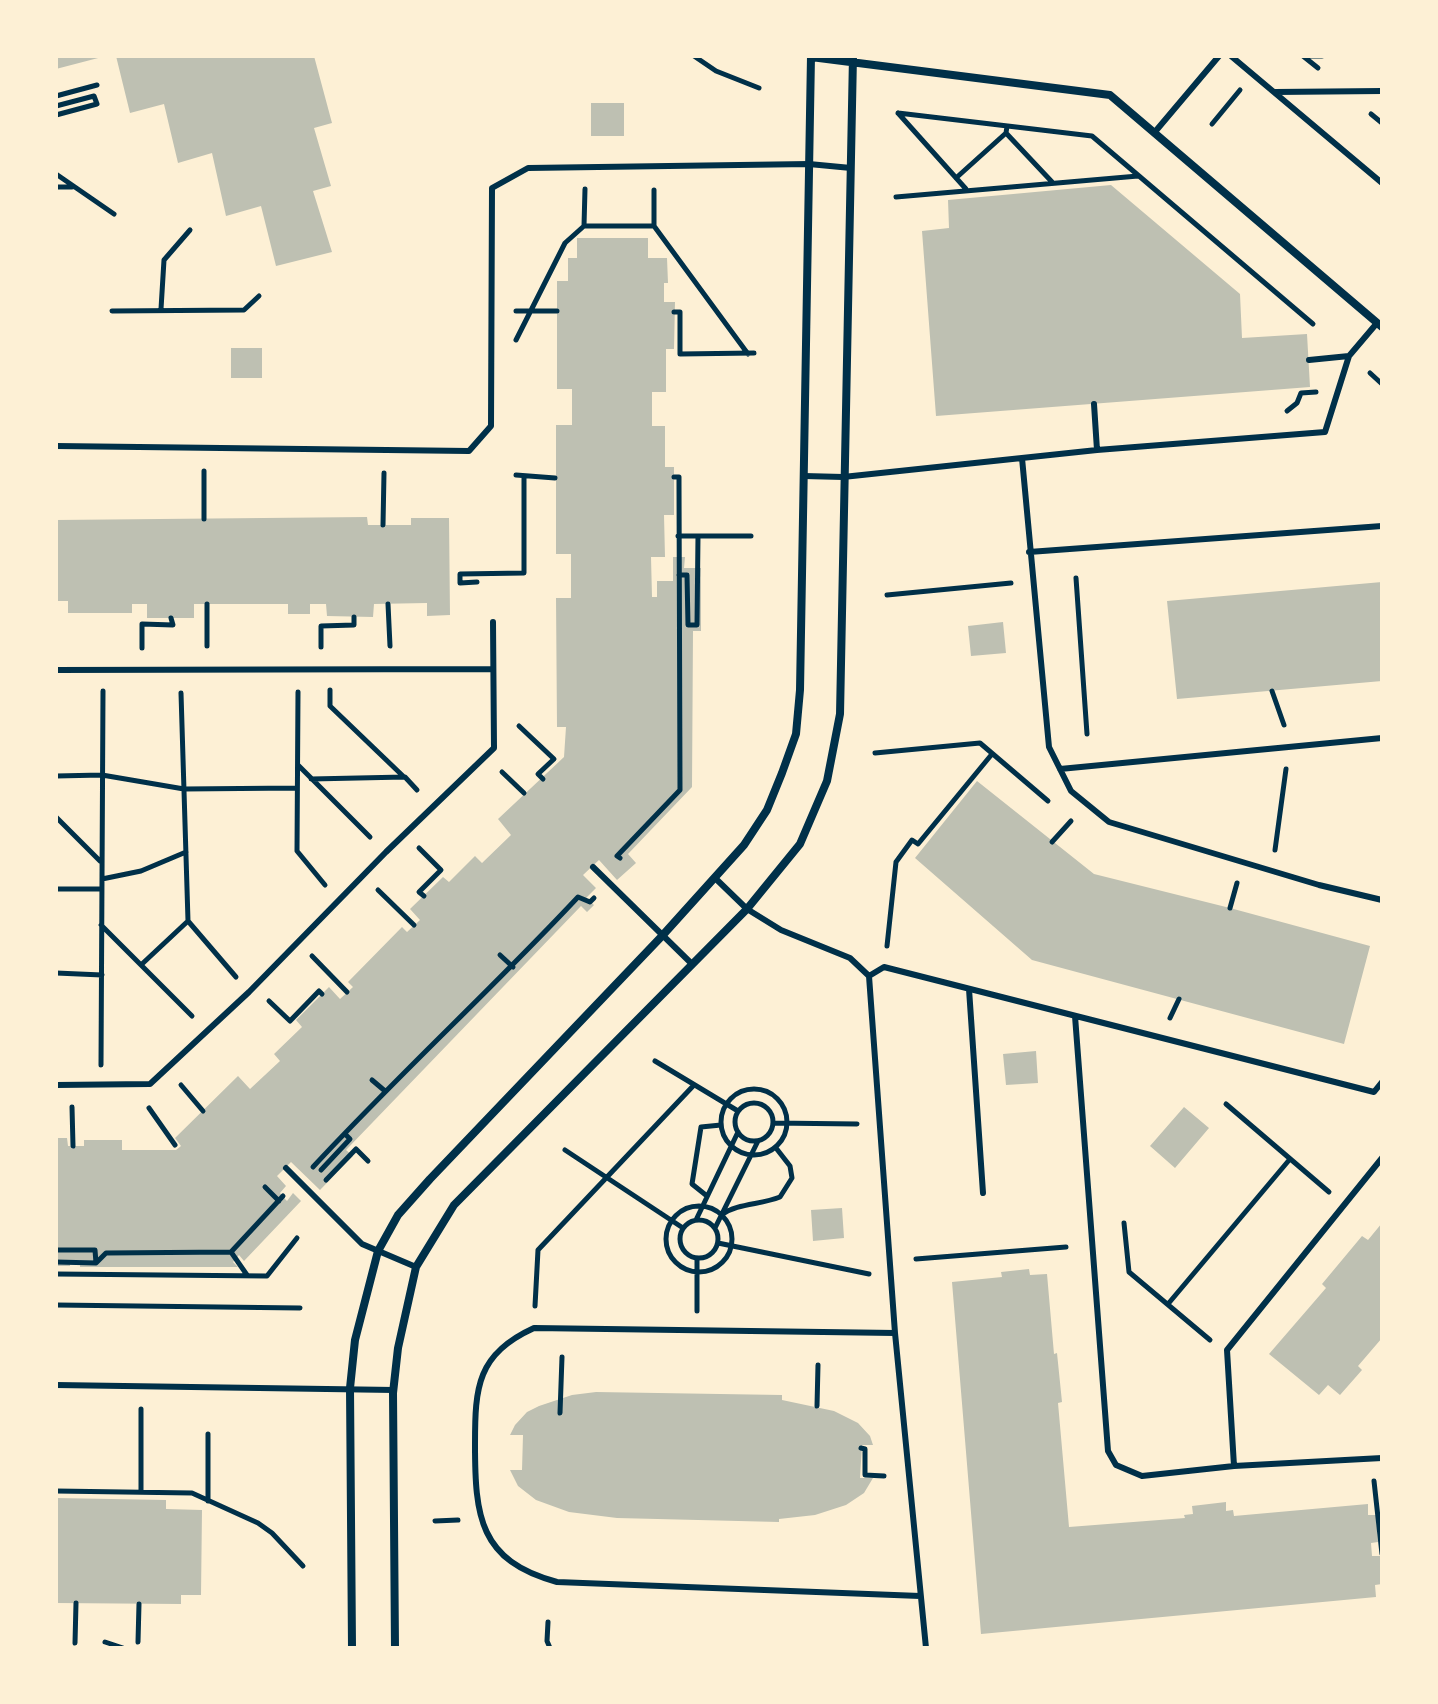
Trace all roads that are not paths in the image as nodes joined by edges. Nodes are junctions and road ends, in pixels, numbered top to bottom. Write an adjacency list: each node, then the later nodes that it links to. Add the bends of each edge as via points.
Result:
1 (811, 56): 4 (street); 8 (street)
2 (1219, 56): 7 (lane)
3 (1231, 56): 6 (lane)
4 (853, 59): 7 (street, via 1110,95); 9 (street)
5 (1382, 91): 6 (lane)
6 (1275, 92): 10 (lane)
7 (1154, 133): 11 (street)
8 (809, 164): 9 (lane); 15 (lane, via 528,168 492,188 491,426 469,451); 18 (street)
9 (851, 168): 19 (street)
10 (1382, 183)
11 (1380, 325): 12 (lane)
12 (1349, 356): 13 (lane); 16 (lane, via 1325,432)
13 (1309, 360)
14 (1094, 404): 16 (lane)
15 (56, 446)
16 (1097, 450): 17 (lane)
17 (1022, 458): 19 (lane); 21 (lane)
18 (804, 476): 19 (lane); 28 (street, via 796,734 767,810)
19 (843, 477): 30 (street, via 840,714 832,757 800,844)
20 (1382, 526): 21 (lane)
21 (1029, 552): 26 (lane, via 1049,747)
22 (493, 622): 23 (lane)
23 (493, 669): 24 (lane); 37 (lane, via 494,748 249,992 150,1084)
24 (56, 670)
25 (1382, 738): 26 (lane)
26 (1060, 769): 29 (lane, via 1071,791 1109,822)
27 (593, 867): 31 (lane)
28 (715, 878): 30 (lane); 31 (street)
29 (1382, 900)
30 (747, 909): 32 (street); 33 (lane, via 781,930 850,958)
31 (662, 936): 32 (lane); 43 (street, via 430,1179 398,1215)
32 (692, 964): 44 (street, via 454,1205)
33 (869, 976): 34 (lane, via 884,967); 45 (lane)
34 (969, 989): 35 (lane); 42 (lane)
35 (1075, 1016): 38 (lane); 50 (lane, via 1108,1451 1116,1465 1142,1476)
36 (1382, 1082): 38 (lane)
37 (56, 1085)
38 (1374, 1092): 39 (lane)
39 (1382, 1095)
40 (1382, 1158): 50 (lane, via 1227,1350)
41 (286, 1168): 43 (lane, via 362,1244)
42 (983, 1193)
43 (378, 1251): 44 (lane); 47 (street, via 355,1340)
44 (416, 1267): 48 (street)
45 (895, 1333): 51 (lane); 51 (lane, via 534,1328 494,1353 482,1374 475,1401 475,1490 479,1516 494,1544 515,1565 557,1582)
46 (56, 1385): 47 (lane)
47 (350, 1388): 48 (lane); 52 (street)
48 (394, 1390): 53 (street)
49 (1382, 1458): 50 (lane)
50 (1234, 1466)
51 (920, 1596): 54 (lane)
52 (352, 1648)
53 (395, 1648)
54 (926, 1648)

